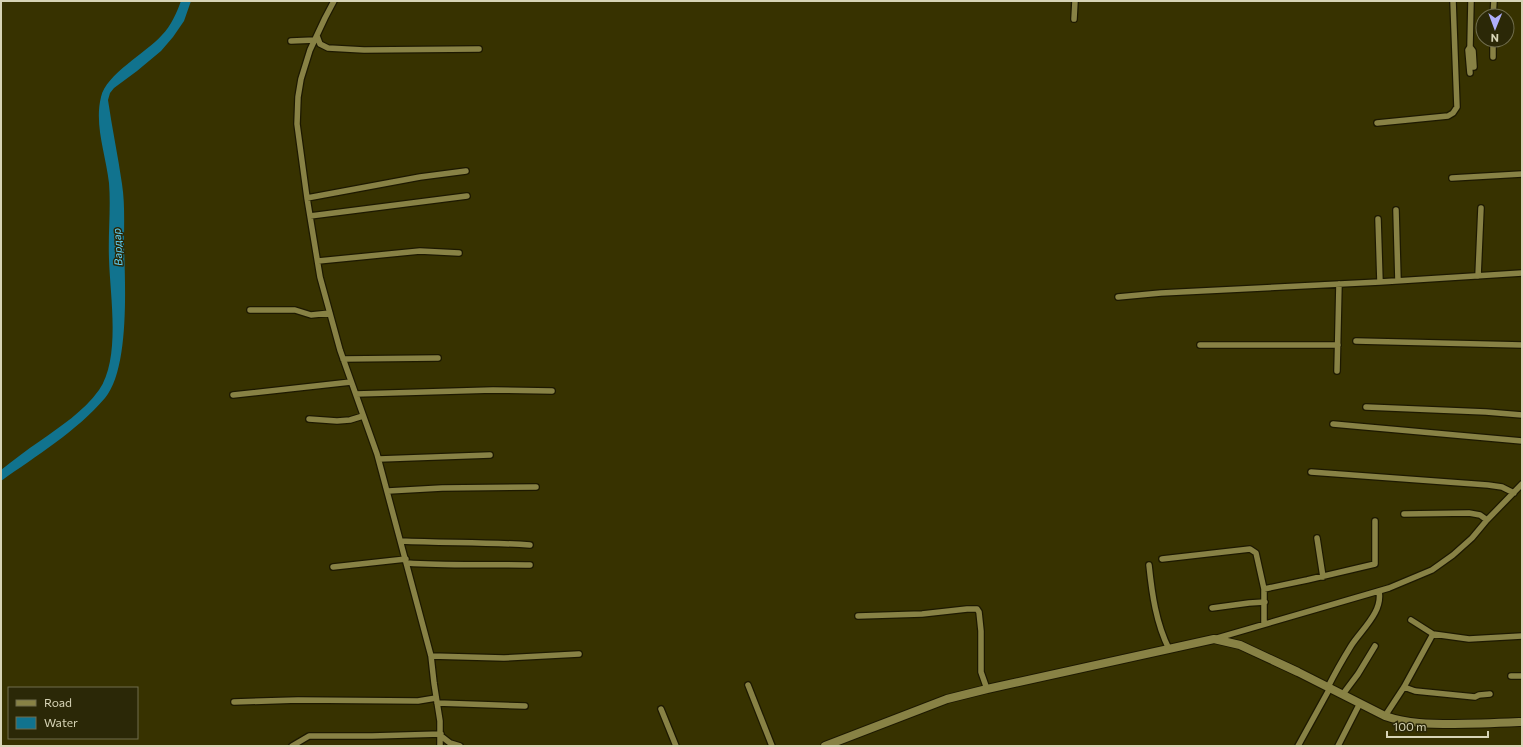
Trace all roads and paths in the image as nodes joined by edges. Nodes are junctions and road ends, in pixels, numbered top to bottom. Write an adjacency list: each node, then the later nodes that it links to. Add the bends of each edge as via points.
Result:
1 (334, 1): 6 (street)
2 (1075, 1): 5 (street)
3 (1453, 1): 14 (street, via 1457,107 1448,116)
4 (1470, 1): 8 (street)
5 (1074, 19)
6 (316, 38): 7 (street); 10 (street, via 320,44 328,48); 19 (street, via 301,79 298,97 297,124)
7 (291, 41)
8 (1470, 47): 12 (street, via 1473,51); 13 (street)
9 (1493, 48): 11 (street)
10 (479, 49)
11 (1493, 57)
12 (1474, 67)
13 (1470, 73)
14 (1377, 123)
15 (466, 171): 19 (street)
16 (1522, 174): 17 (street)
17 (1452, 178)
18 (467, 196): 22 (street)
19 (307, 198): 22 (street)
20 (1481, 208): 27 (street)
21 (1396, 210): 28 (street)
22 (310, 216): 25 (street)
23 (1378, 219): 29 (street)
24 (459, 253): 25 (street, via 420,251)
25 (318, 261): 33 (street)
26 (1522, 273): 27 (street)
27 (1478, 276): 28 (street)
28 (1398, 281): 29 (street)
29 (1380, 282): 30 (street)
30 (1339, 284): 31 (street); 35 (street)
31 (1118, 297)
32 (250, 310): 33 (street, via 295,310 311,315)
33 (330, 313): 39 (street)
34 (1356, 341): 36 (street)
35 (1338, 345): 37 (street); 40 (street)
36 (1522, 345)
37 (1200, 346)
38 (438, 358): 39 (street)
39 (343, 359): 41 (street)
40 (1337, 371)
41 (351, 382): 43 (street); 44 (street)
42 (552, 391): 43 (street)
43 (356, 394): 47 (street)
44 (233, 395)
45 (1366, 407): 46 (street)
46 (1522, 415)
47 (363, 416): 48 (street, via 337,421); 52 (street)
48 (309, 419)
49 (1333, 424): 50 (street)
50 (1522, 441)
51 (490, 455): 52 (street)
52 (379, 460): 56 (street)
53 (1311, 472): 57 (street, via 1488,485 1502,487)
54 (1522, 484): 57 (street)
55 (536, 487): 56 (street)
56 (388, 491): 62 (street)
57 (1514, 493): 59 (street)
58 (1404, 514): 59 (street, via 1469,513 1480,515)
59 (1487, 520): 71 (street, via 1472,538 1432,570)
60 (1375, 521): 69 (street, via 1375,564)
61 (1317, 538): 69 (street)
62 (401, 541): 63 (street); 65 (street)
63 (530, 545)
64 (1162, 559): 70 (street, via 1250,549 1256,553)
65 (407, 561): 66 (street, via 439,565); 68 (street); 83 (street)
66 (530, 565)
67 (1149, 565): 81 (street, via 1160,628)
68 (333, 567)
69 (1323, 577): 70 (street)
70 (1264, 589): 72 (street)
71 (1379, 591): 76 (street); 87 (street, via 1380,602 1373,616 1351,646)
72 (1265, 602): 73 (street); 76 (street)
73 (1212, 608)
74 (858, 616): 89 (street, via 977,610 981,631 981,672)
75 (1411, 620): 77 (street)
76 (1264, 623): 79 (street)
77 (1433, 634): 78 (street, via 1469,639); 88 (street)
78 (1522, 636)
79 (1214, 639): 81 (main road); 87 (main road, via 1240,645)
80 (1375, 646): 90 (street)
81 (1169, 649): 89 (main road)
82 (579, 654): 83 (street, via 504,658)
83 (431, 656): 92 (street)
84 (1511, 676): 85 (street)
85 (1522, 676)
86 (748, 685): 104 (street)
87 (1329, 687): 90 (main road); 106 (street)
88 (1404, 687): 91 (street, via 1415,691 1475,698 1479,694); 97 (street)
89 (987, 689): 105 (main road, via 947,699)
90 (1343, 694): 94 (main road)
91 (1490, 694)
92 (437, 700): 93 (street); 95 (street); 99 (street)
93 (234, 702)
94 (1360, 703): 97 (main road); 107 (street)
95 (525, 706)
96 (661, 709): 103 (street)
97 (1384, 716): 98 (main road, via 1418,724)
98 (1522, 722)
99 (441, 735): 100 (street, via 309,736); 101 (street); 102 (street, via 450,743)
100 (292, 746)
101 (440, 746)
102 (460, 746)
103 (676, 746)
104 (772, 746)
105 (825, 746)
106 (1298, 746)
107 (1338, 746)

